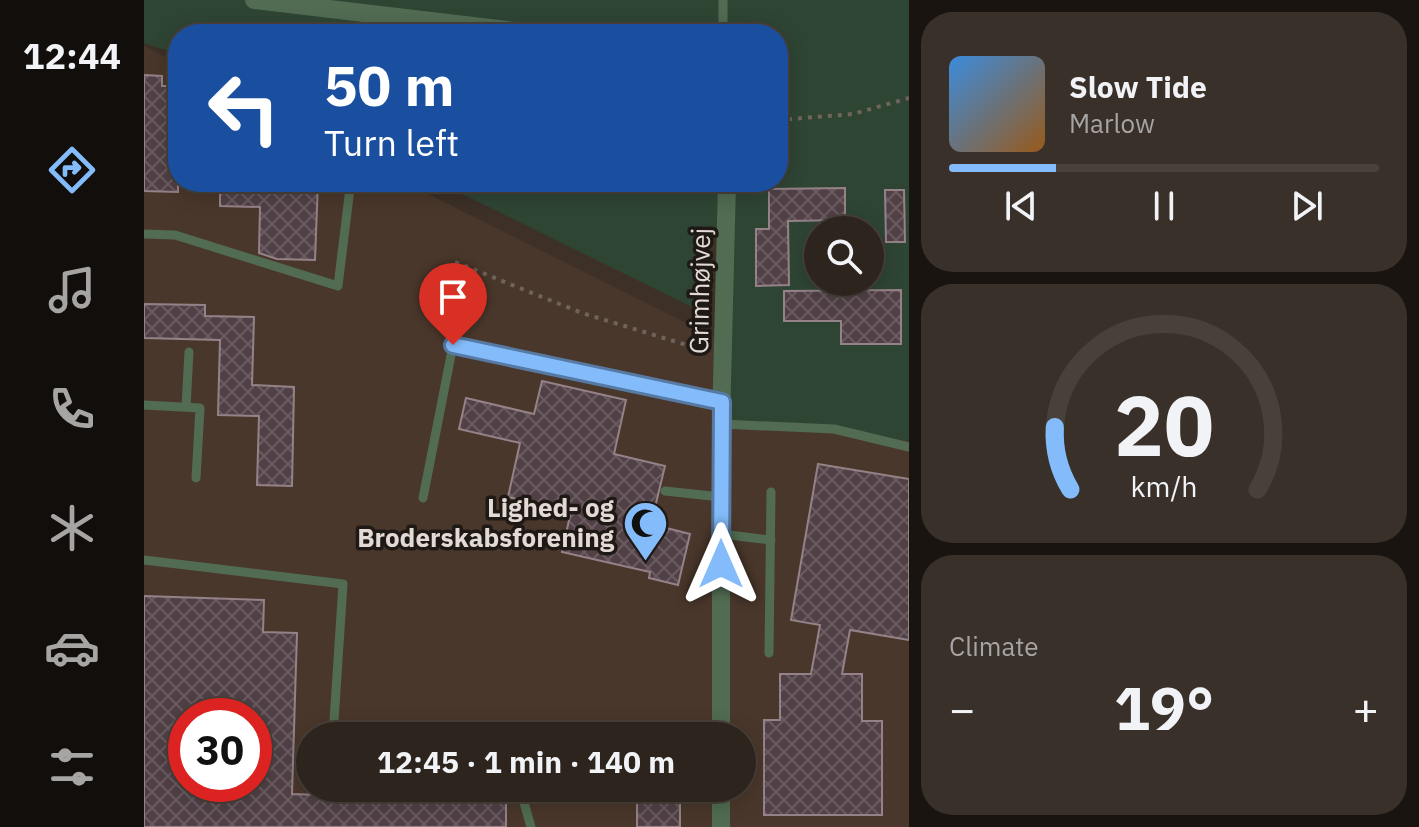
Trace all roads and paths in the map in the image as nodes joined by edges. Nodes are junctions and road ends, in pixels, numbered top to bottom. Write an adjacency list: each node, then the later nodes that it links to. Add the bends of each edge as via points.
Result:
1 (254, 0): 3 (street)
2 (723, 0): 4 (lane)
3 (456, 24)
4 (723, 24)
5 (909, 98): 6 (path, via 853,114)
6 (788, 119)
7 (350, 192): 9 (lane, via 338,286 175,235)
8 (727, 192): 12 (street, Grimhøjvej)
9 (144, 234)
10 (455, 262): 12 (path, via 582,313)
11 (189, 352): 15 (lane)
12 (725, 357): 13 (street, Grimhøjvej)
13 (722, 402): 16 (street, Grimhøjvej); 22 (lane, via 453,345)
14 (144, 405): 15 (lane)
15 (186, 407): 18 (lane, via 200,408)
16 (721, 424): 17 (lane, via 834,429); 21 (street, Grimhøjvej)
17 (909, 447)
18 (196, 478)
19 (665, 491): 21 (lane)
20 (771, 492): 24 (lane)
21 (721, 497): 23 (street, Grimhøjvej)
22 (423, 498)
23 (721, 534): 24 (lane); 28 (street, Grimhøjvej)
24 (771, 540): 26 (lane)
25 (144, 560): 27 (lane, via 343,584)
26 (769, 653)
27 (334, 722)
28 (721, 722)
29 (524, 802): 31 (lane)
30 (721, 802): 32 (street)
31 (531, 827)
32 (721, 827)

